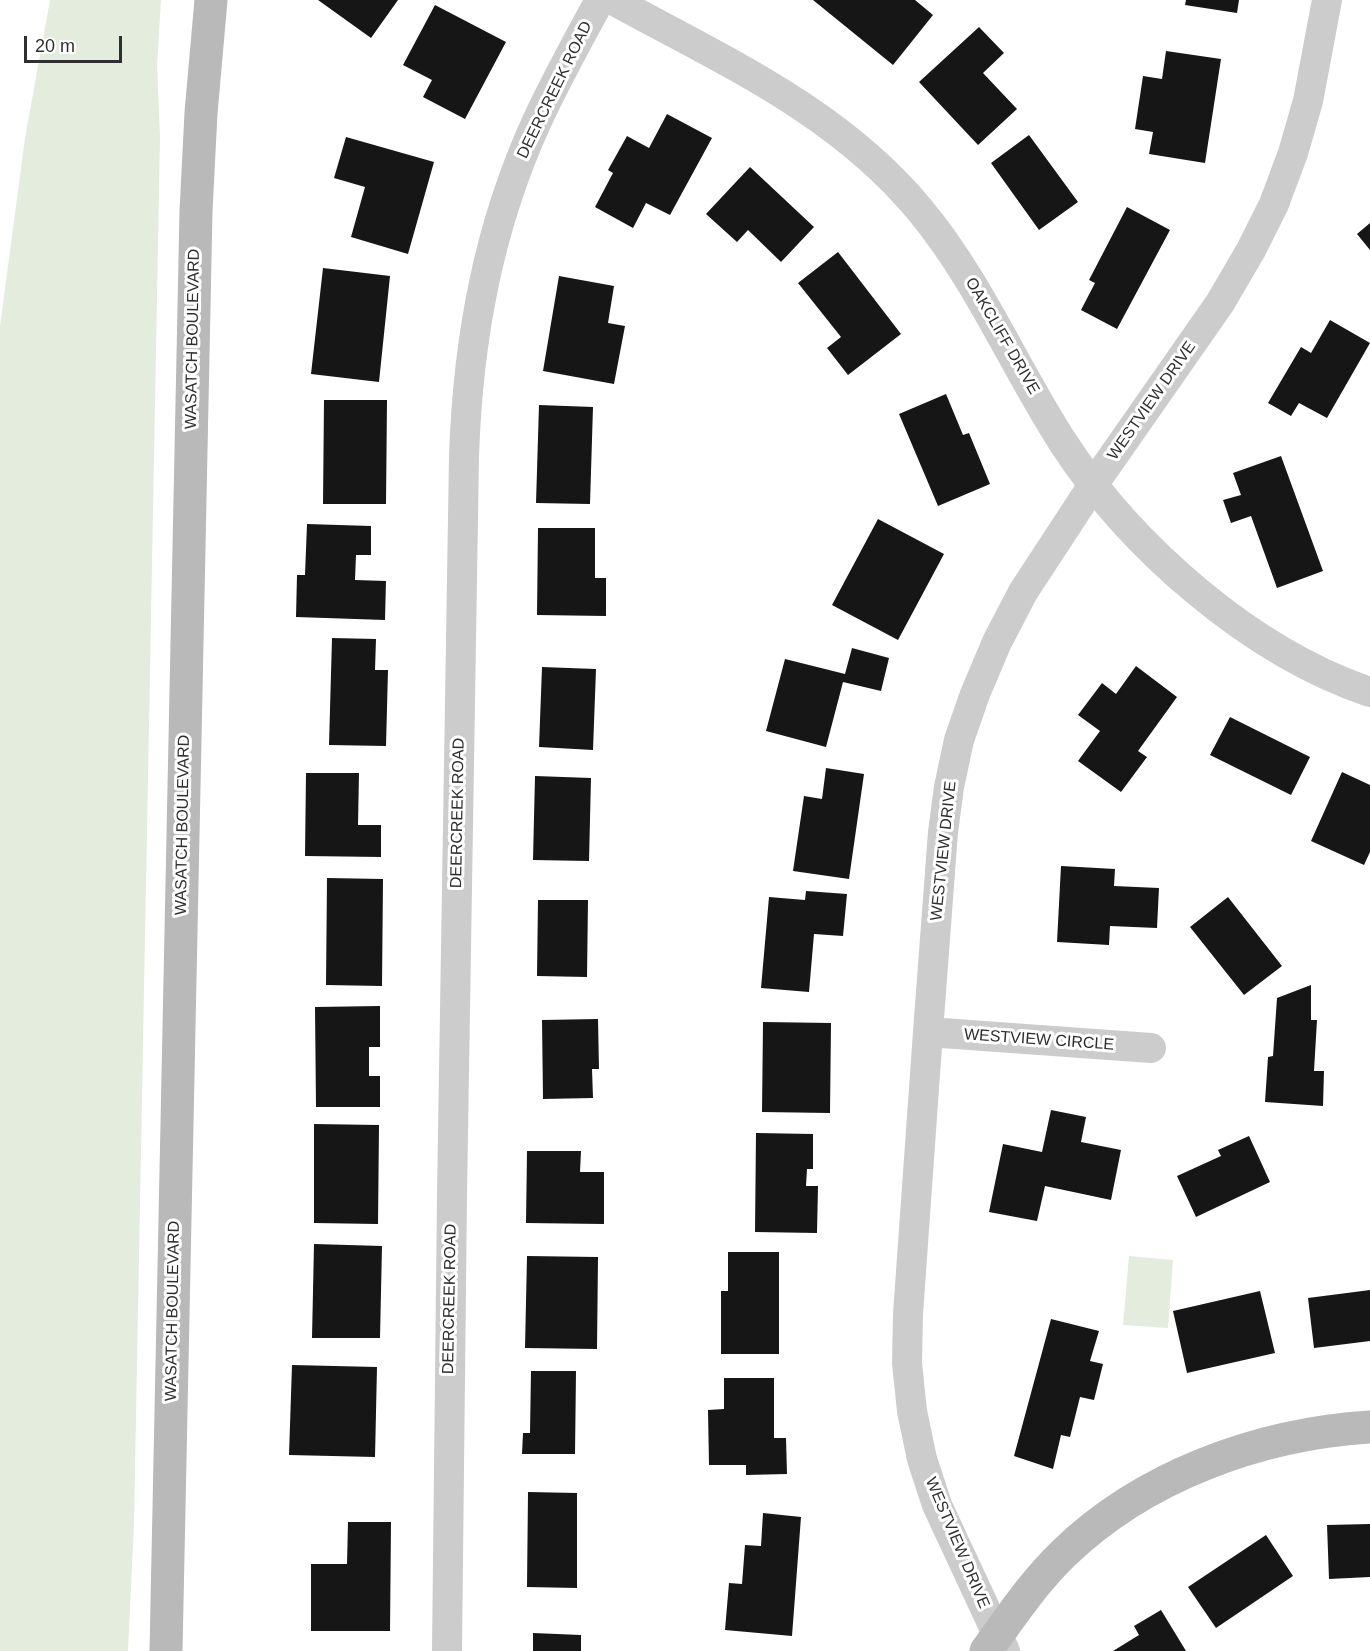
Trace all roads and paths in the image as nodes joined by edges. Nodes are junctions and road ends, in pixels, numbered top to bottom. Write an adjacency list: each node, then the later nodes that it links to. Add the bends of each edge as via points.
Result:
1 (211, 0): 11 (street, WASATCH BOULEVARD, via 196,210)
2 (600, 0): 12 (street, DEERCREEK ROAD, via 537,122 504,208 482,292 468,378)
3 (613, 0): 5 (street, OAKCLIFF DRIVE, via 799,104 838,131 894,180 949,248 1063,442)
4 (1327, 0): 5 (street, WESTVIEW DRIVE, via 1308,101 1274,204 1220,303)
5 (1093, 485): 6 (street, OAKCLIFF DRIVE, via 1150,548 1227,614 1296,660); 7 (street, WESTVIEW DRIVE, via 1017,602 988,663 959,740 943,832)
6 (1370, 692)
7 (928, 1032): 8 (street, WESTVIEW CIRCLE); 10 (street, WESTVIEW DRIVE, via 908,1314 907,1363 912,1411 922,1459 938,1505)
8 (1151, 1048)
9 (1370, 1427): 10 (street, via 1318,1433 1236,1453 1136,1498 1063,1554 1041,1577)
10 (996, 1646)
11 (166, 1651)
12 (447, 1651)

